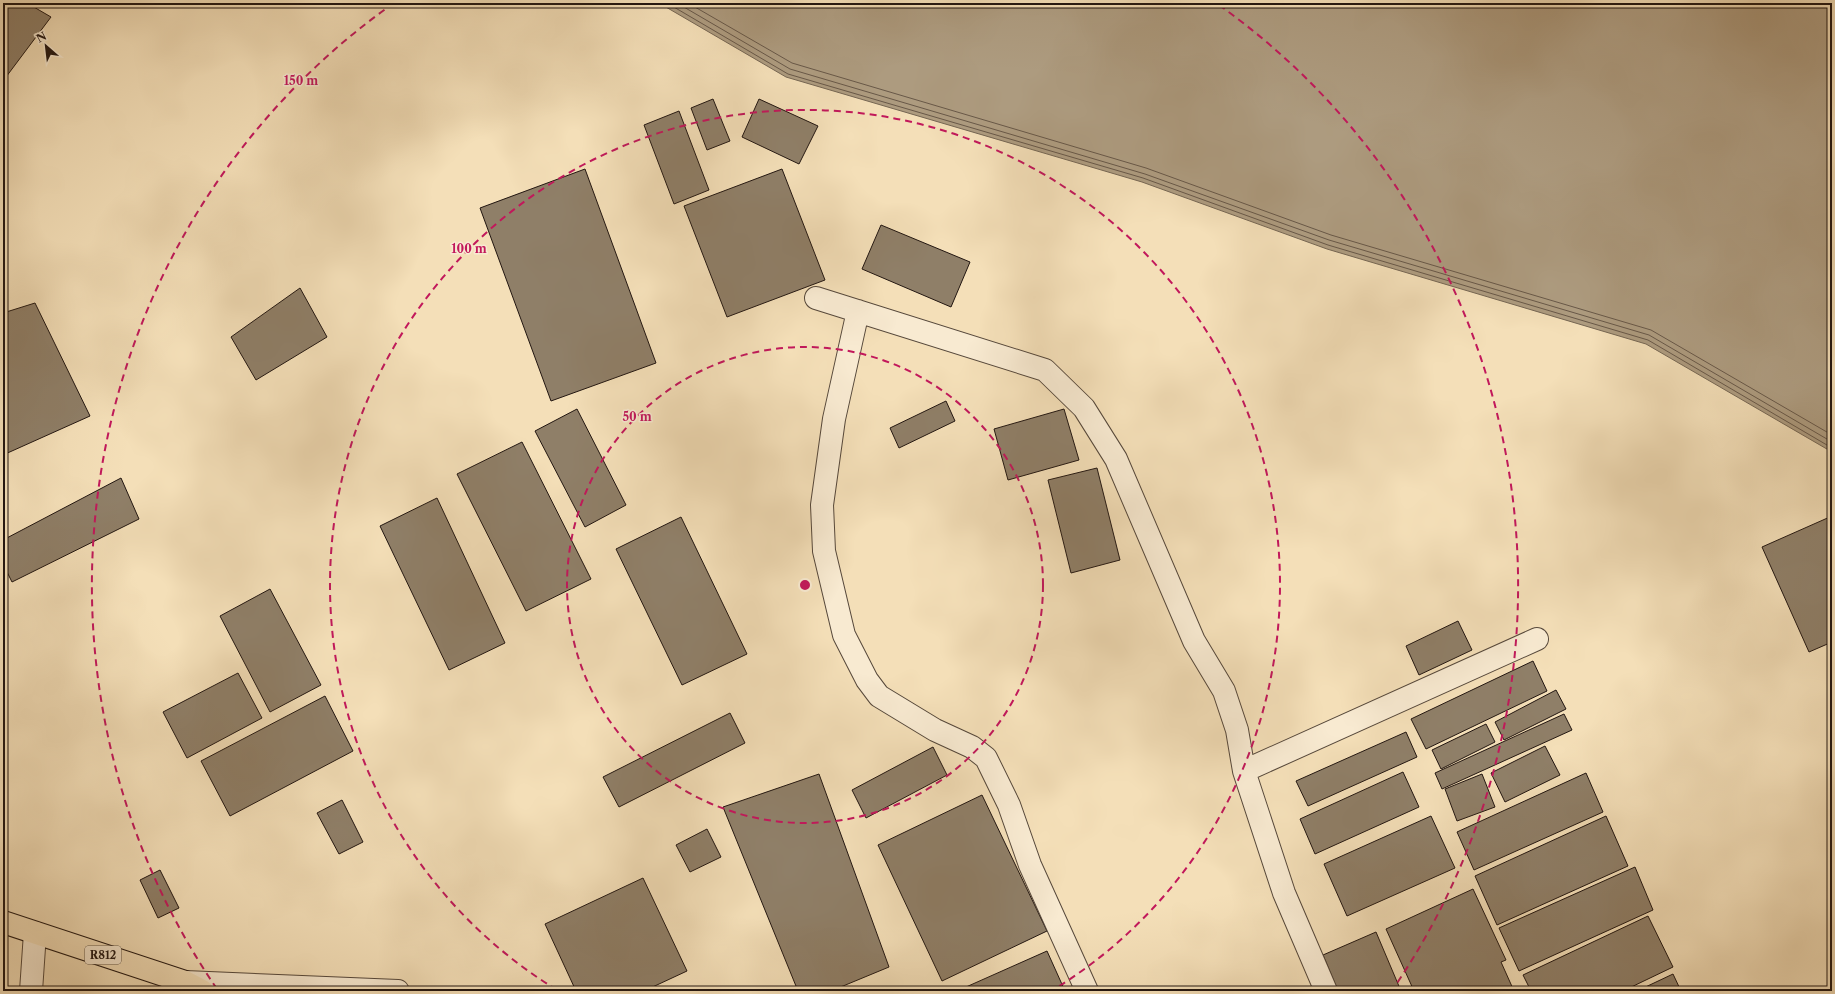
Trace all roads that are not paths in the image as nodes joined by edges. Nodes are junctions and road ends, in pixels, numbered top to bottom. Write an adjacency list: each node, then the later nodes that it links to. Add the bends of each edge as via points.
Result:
1 (816, 298): 2 (street)
2 (858, 311): 4 (street, via 1045,370 1084,408 1116,459 1194,641 1224,691 1237,730); 10 (street, via 834,419 822,505 824,551 844,635 867,680 879,696 935,730 972,747 986,758 1009,806 1030,865)
3 (1537, 639): 4 (street)
4 (1244, 771): 11 (street, via 1284,893)
5 (3, 922): 6 (main road, R812)
6 (35, 933): 7 (main road, R812); 8 (street)
7 (194, 987): 9 (street)
8 (31, 991)
9 (398, 991)
10 (1087, 991)
11 (1326, 991)

